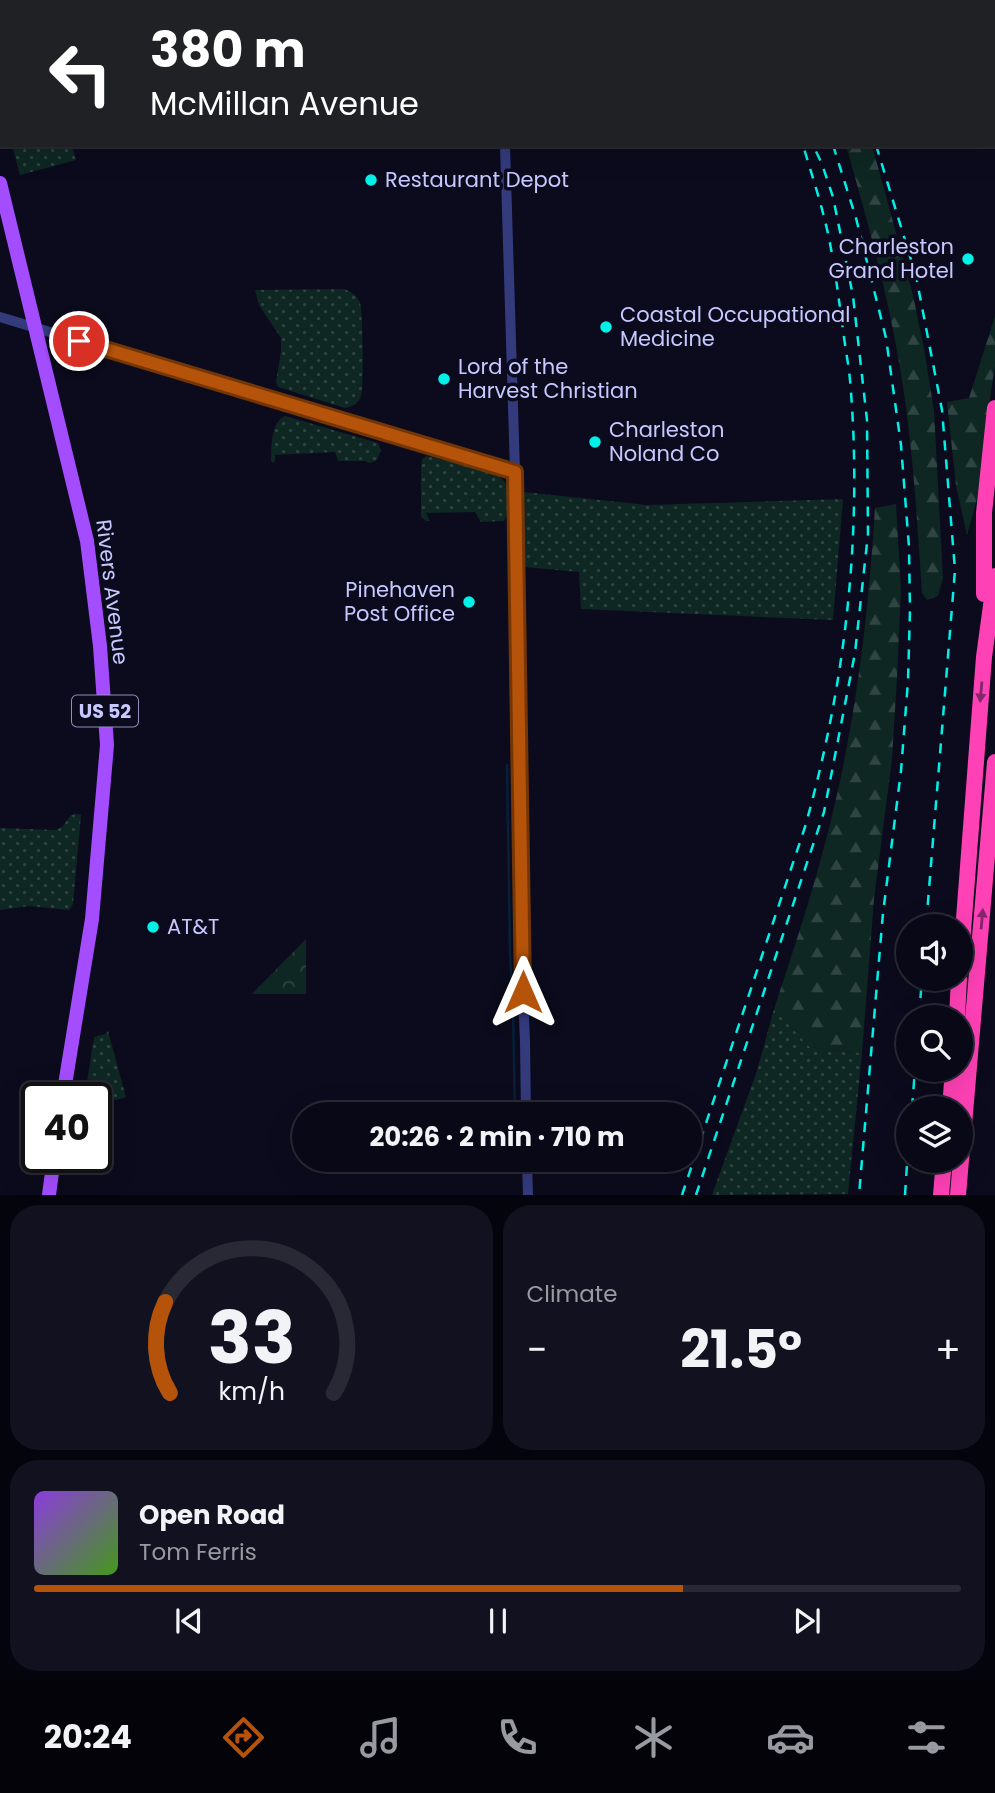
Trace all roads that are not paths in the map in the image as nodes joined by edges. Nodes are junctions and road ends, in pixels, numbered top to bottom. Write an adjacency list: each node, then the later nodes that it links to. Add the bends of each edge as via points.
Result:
1 (505, 147): 6 (street)
2 (0, 184): 4 (main road, Rivers Avenue / US 52)
3 (0, 317): 4 (street)
4 (36, 328): 6 (street); 13 (main road, Rivers Avenue / US 52, via 87,541 107,745 92,919)
5 (995, 408): 8 (highway, via 984,513)
6 (515, 472): 14 (street)
7 (995, 576): 8 (highway)
8 (984, 656): 12 (highway, one-way to 12)
9 (995, 762): 11 (highway)
10 (995, 782): 11 (highway)
11 (991, 805): 21 (highway, one-way to 11)
12 (964, 914)
13 (65, 1082)
14 (526, 1102)
15 (527, 1172): 19 (street)
16 (52, 1173): 18 (main road)
17 (943, 1173): 20 (highway)
18 (49, 1195)
19 (528, 1195)
20 (941, 1195)
21 (958, 1195)

